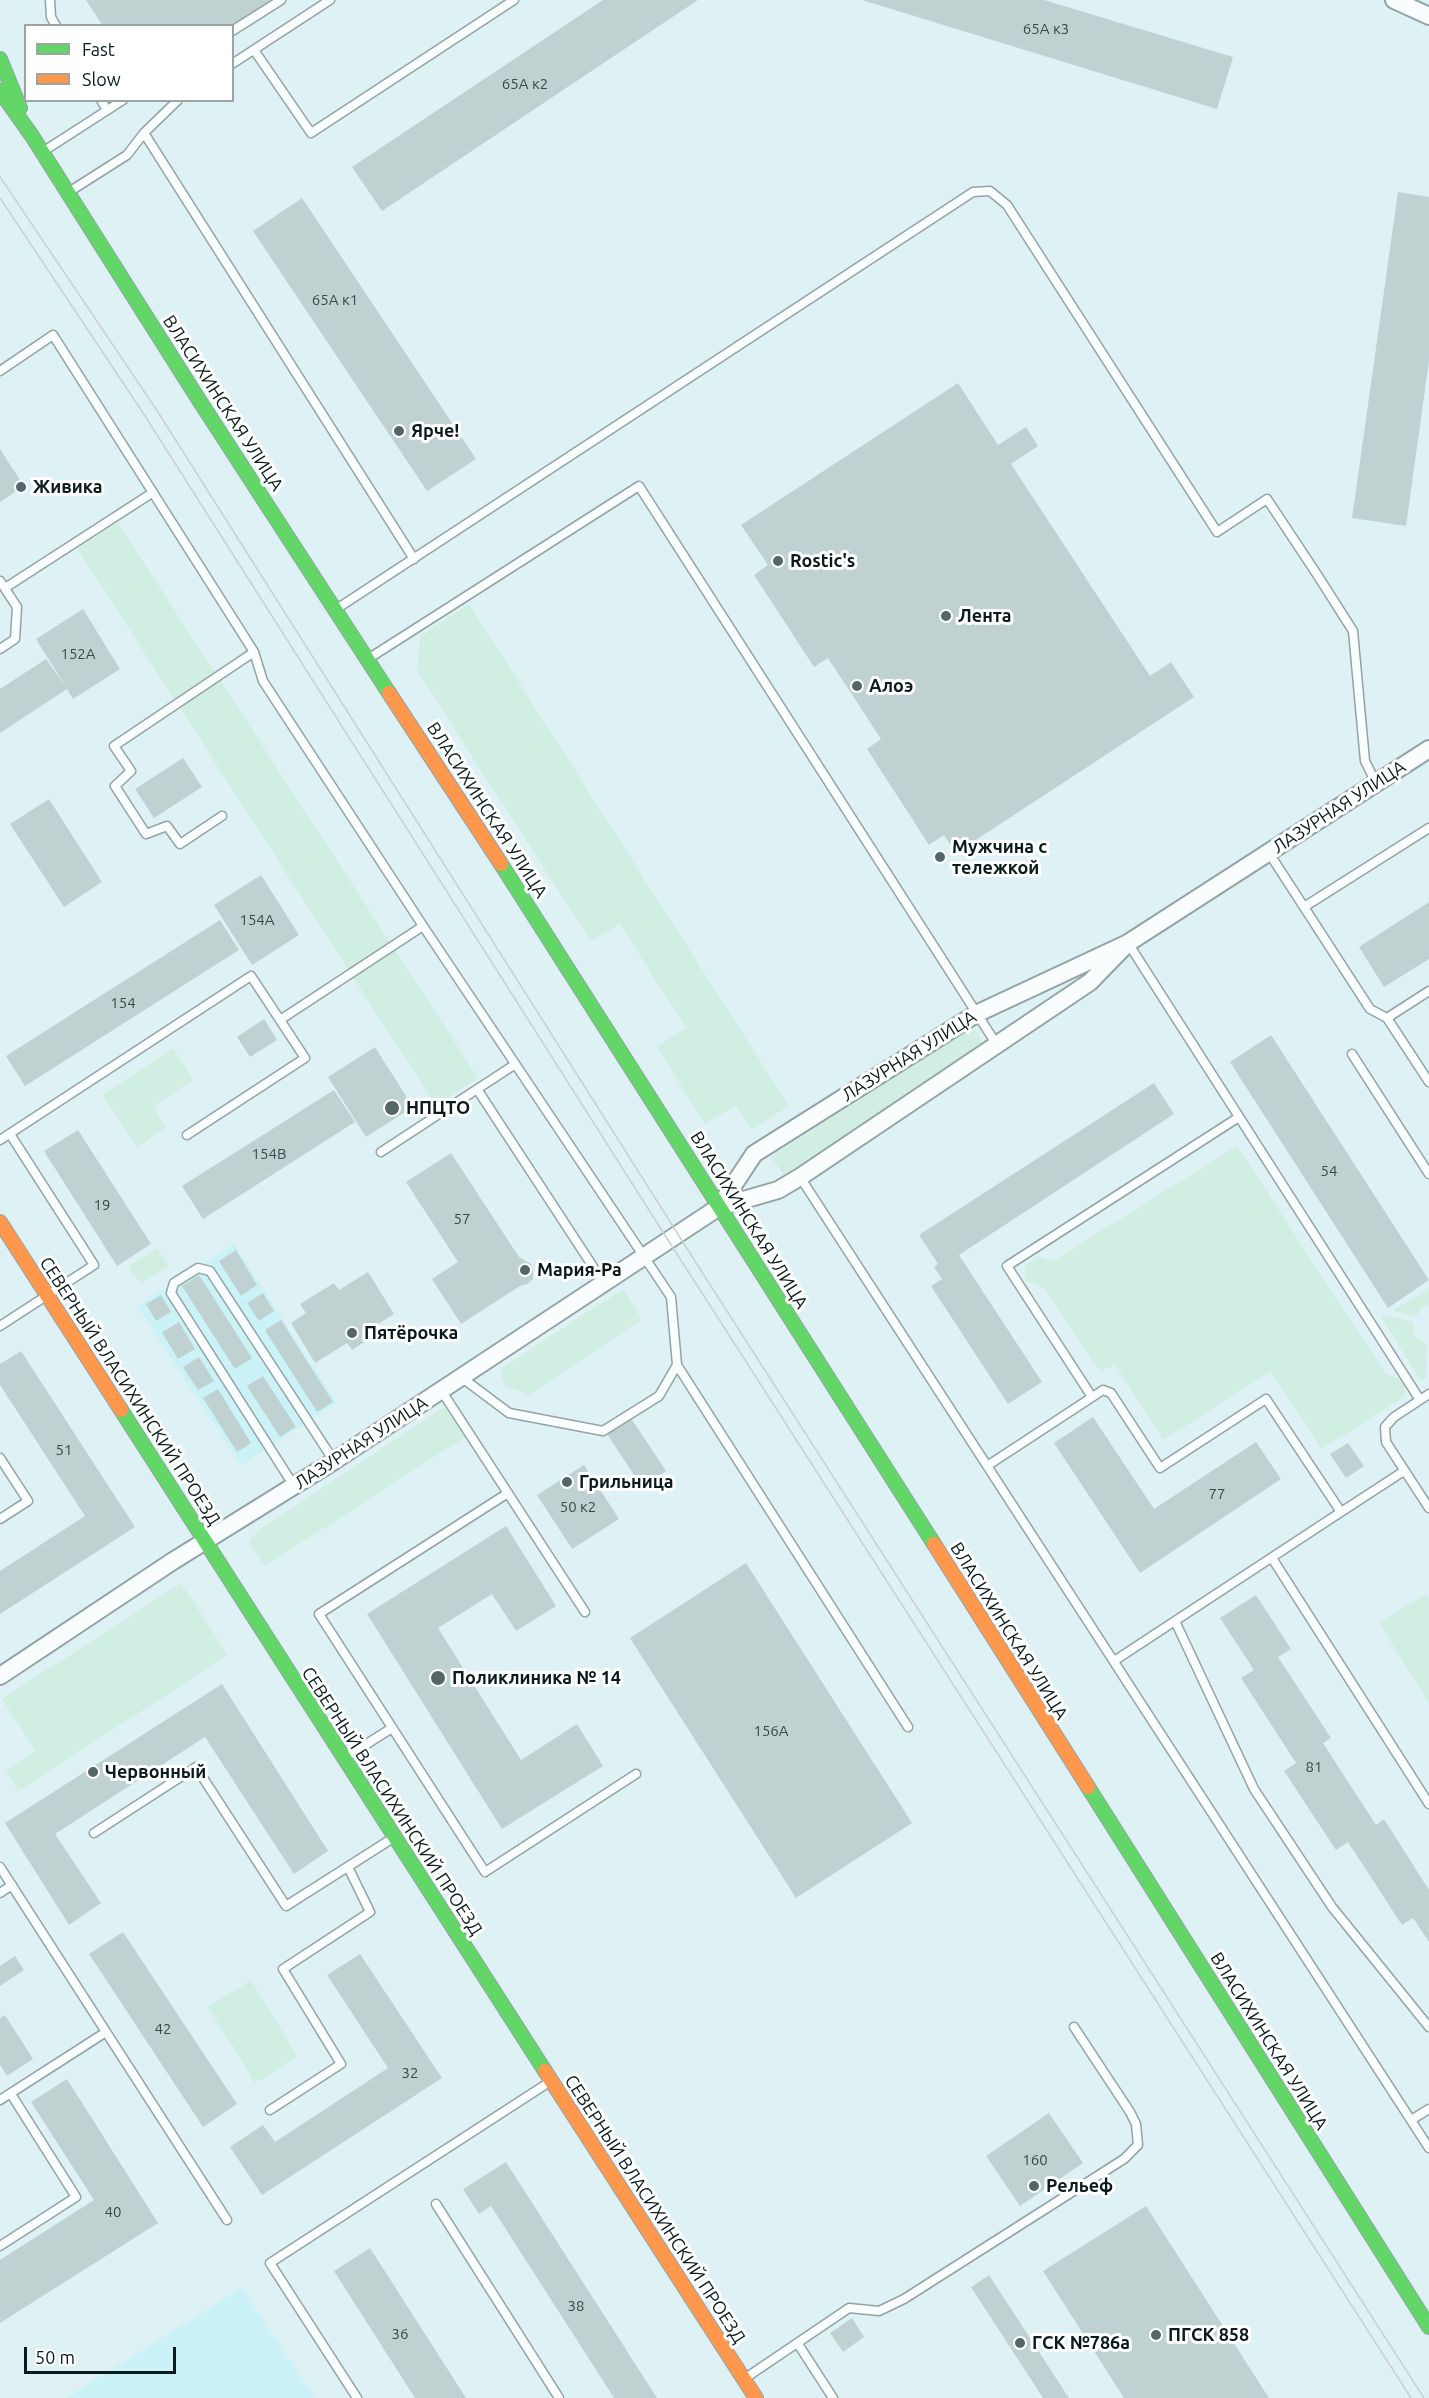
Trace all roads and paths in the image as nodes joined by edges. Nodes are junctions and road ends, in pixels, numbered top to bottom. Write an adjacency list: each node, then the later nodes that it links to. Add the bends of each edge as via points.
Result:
1 (50, 0): 7 (lane)
2 (281, 0): 8 (lane)
3 (330, 0): 9 (lane)
4 (514, 0): 9 (lane, via 311,134)
5 (1394, 0): 6 (street)
6 (1429, 16)
7 (55, 24)
8 (234, 30)
9 (254, 50): 11 (lane)
10 (0, 59): 18 (main road)
11 (234, 63)
12 (0, 91): 18 (main road)
13 (102, 102): 16 (lane)
14 (120, 102): 16 (lane)
15 (176, 102): 17 (lane)
16 (107, 110): 19 (lane)
17 (144, 133): 20 (lane, via 127,155); 23 (lane)
18 (32, 136): 19 (main road, ВЛАСИХИНСКАЯ УЛИЦА)
19 (42, 153): 20 (main road, ВЛАСИХИНСКАЯ УЛИЦА)
20 (67, 193): 25 (main road, ВЛАСИХИНСКАЯ УЛИЦА)
21 (0, 371): 22 (lane, via 53,336)
22 (152, 493): 24 (lane); 27 (lane)
23 (414, 559): 25 (lane); 30 (lane, via 973,192 990,191 1007,205 1217,532 1267,499 1318,576 1353,631 1365,760)
24 (3, 585): 26 (lane, via 17,607 15,639)
25 (335, 610): 28 (main road, ВЛАСИХИНСКАЯ УЛИЦА)
26 (0, 649)
27 (254, 652): 31 (lane, via 114,747 131,771 116,786 146,834 167,826 180,844); 35 (lane, via 263,681)
28 (367, 659): 38 (lane, via 639,486); 53 (main road, ВЛАСИХИНСКАЯ УЛИЦА, via 615,1039)
29 (1429, 748): 30 (street, ЛАЗУРНАЯ УЛИЦА)
30 (1376, 783): 33 (street, ЛАЗУРНАЯ УЛИЦА)
31 (222, 816)
32 (1429, 828): 34 (lane)
33 (1269, 853): 34 (lane); 36 (street, ЛАЗУРНАЯ УЛИЦА)
34 (1304, 907): 39 (lane, via 1370,1009)
35 (423, 926): 40 (lane); 43 (lane)
36 (1128, 943): 38 (street, ЛАЗУРНАЯ УЛИЦА); 41 (street, ЛАЗУРНАЯ УЛИЦА, via 1090,982); 46 (lane)
37 (1429, 991): 39 (lane)
38 (976, 1014): 41 (lane); 53 (street, ЛАЗУРНАЯ УЛИЦА, via 754,1154)
39 (1387, 1018): 44 (lane)
40 (279, 1020): 47 (lane, via 251,976); 48 (lane, via 305,1058)
41 (998, 1046): 52 (street, ЛАЗУРНАЯ УЛИЦА)
42 (1352, 1054): 51 (lane)
43 (514, 1065): 45 (lane); 55 (lane)
44 (1429, 1082)
45 (477, 1089): 50 (lane); 56 (lane)
46 (1239, 1118): 63 (lane, via 1007,1266); 64 (lane)
47 (10, 1134): 49 (lane); 57 (lane, via 94,1265)
48 (187, 1135)
49 (0, 1140)
50 (381, 1152)
51 (1429, 1174)
52 (800, 1177): 53 (street, ЛАЗУРНАЯ УЛИЦА, via 778,1190); 67 (lane)
53 (719, 1207): 55 (street, ЛАЗУРНАЯ УЛИЦА); 104 (main road, ВЛАСИХИНСКАЯ УЛИЦА)
54 (0, 1222): 57 (main road, СЕВЕРНЫЙ ВЛАСИХИНСКИЙ ПРОЕЗД)
55 (642, 1256): 56 (street, ЛАЗУРНАЯ УЛИЦА); 59 (lane, via 671,1297)
56 (603, 1282): 60 (street, ЛАЗУРНАЯ УЛИЦА)
57 (47, 1295): 58 (lane); 74 (main road, СЕВЕРНЫЙ ВЛАСИХИНСКИЙ ПРОЕЗД)
58 (0, 1326)
59 (677, 1365): 60 (lane, via 659,1396 603,1431 509,1413); 80 (lane)
60 (461, 1377): 61 (street, ЛАЗУРНАЯ УЛИЦА)
61 (441, 1390): 66 (street, ЛАЗУРНАЯ УЛИЦА); 70 (lane)
62 (1429, 1395): 64 (lane)
63 (1092, 1397): 67 (lane); 72 (lane, via 1103,1390 1111,1393 1160,1468 1266,1398)
64 (1420, 1400): 68 (lane, via 1385,1427 1386,1442)
65 (0, 1458): 73 (lane, via 28,1501)
66 (334, 1461): 69 (street, ЛАЗУРНАЯ УЛИЦА); 69 (lane, via 210,1271 198,1268 174,1283 171,1293)
67 (987, 1466): 78 (lane)
68 (1404, 1471): 71 (lane); 72 (lane)
69 (294, 1486): 74 (street, ЛАЗУРНАЯ УЛИЦА)
70 (508, 1493): 76 (lane); 81 (lane, via 319,1614)
71 (1429, 1508)
72 (1341, 1512): 75 (lane)
73 (0, 1519)
74 (205, 1542): 79 (street, ЛАЗУРНАЯ УЛИЦА); 82 (main road, СЕВЕРНЫЙ ВЛАСИХИНСКИЙ ПРОЕЗД)
75 (1272, 1558): 77 (lane); 84 (lane)
76 (585, 1612)
77 (1175, 1621): 78 (lane); 92 (lane, via 1254,1790 1332,1907)
78 (1114, 1661): 99 (lane)
79 (0, 1676)
80 (908, 1727)
81 (392, 1728): 82 (lane); 83 (lane, via 485,1872)
82 (344, 1758): 86 (main road, СЕВЕРНЫЙ ВЛАСИХИНСКИЙ ПРОЕЗД)
83 (636, 1774)
84 (1429, 1804)
85 (94, 1833): 88 (lane, via 196,1767 286,1906)
86 (394, 1837): 88 (lane); 94 (main road, СЕВЕРНЫЙ ВЛАСИХИНСКИЙ ПРОЕЗД)
87 (0, 1867): 89 (lane)
88 (348, 1867): 98 (lane, via 370,1912 283,1969 341,2064)
89 (12, 1885): 90 (lane); 93 (lane)
90 (0, 1893)
91 (1074, 2027): 105 (lane, via 1130,2112 1136,2124 1138,2145 1124,2159 898,2302 879,2311 849,2308)
92 (1429, 2027)
93 (106, 2032): 95 (lane); 102 (lane)
94 (551, 2081): 106 (main road, СЕВЕРНЫЙ ВЛАСИХИНСКИЙ ПРОЕЗД); 107 (lane, via 270,2263)
95 (11, 2094): 96 (lane); 103 (lane, via 76,2198)
96 (0, 2100)
97 (1429, 2109): 99 (lane)
98 (270, 2110)
99 (1411, 2120): 100 (lane)
100 (1429, 2148)
101 (436, 2204): 108 (lane)
102 (227, 2220)
103 (0, 2246)
104 (1429, 2327)
105 (798, 2344): 106 (lane); 110 (lane)
106 (744, 2380): 109 (main road, СЕВЕРНЫЙ ВЛАСИХИНСКИЙ ПРОЕЗД)
107 (357, 2398)
108 (559, 2398)
109 (756, 2398)
110 (833, 2398)

